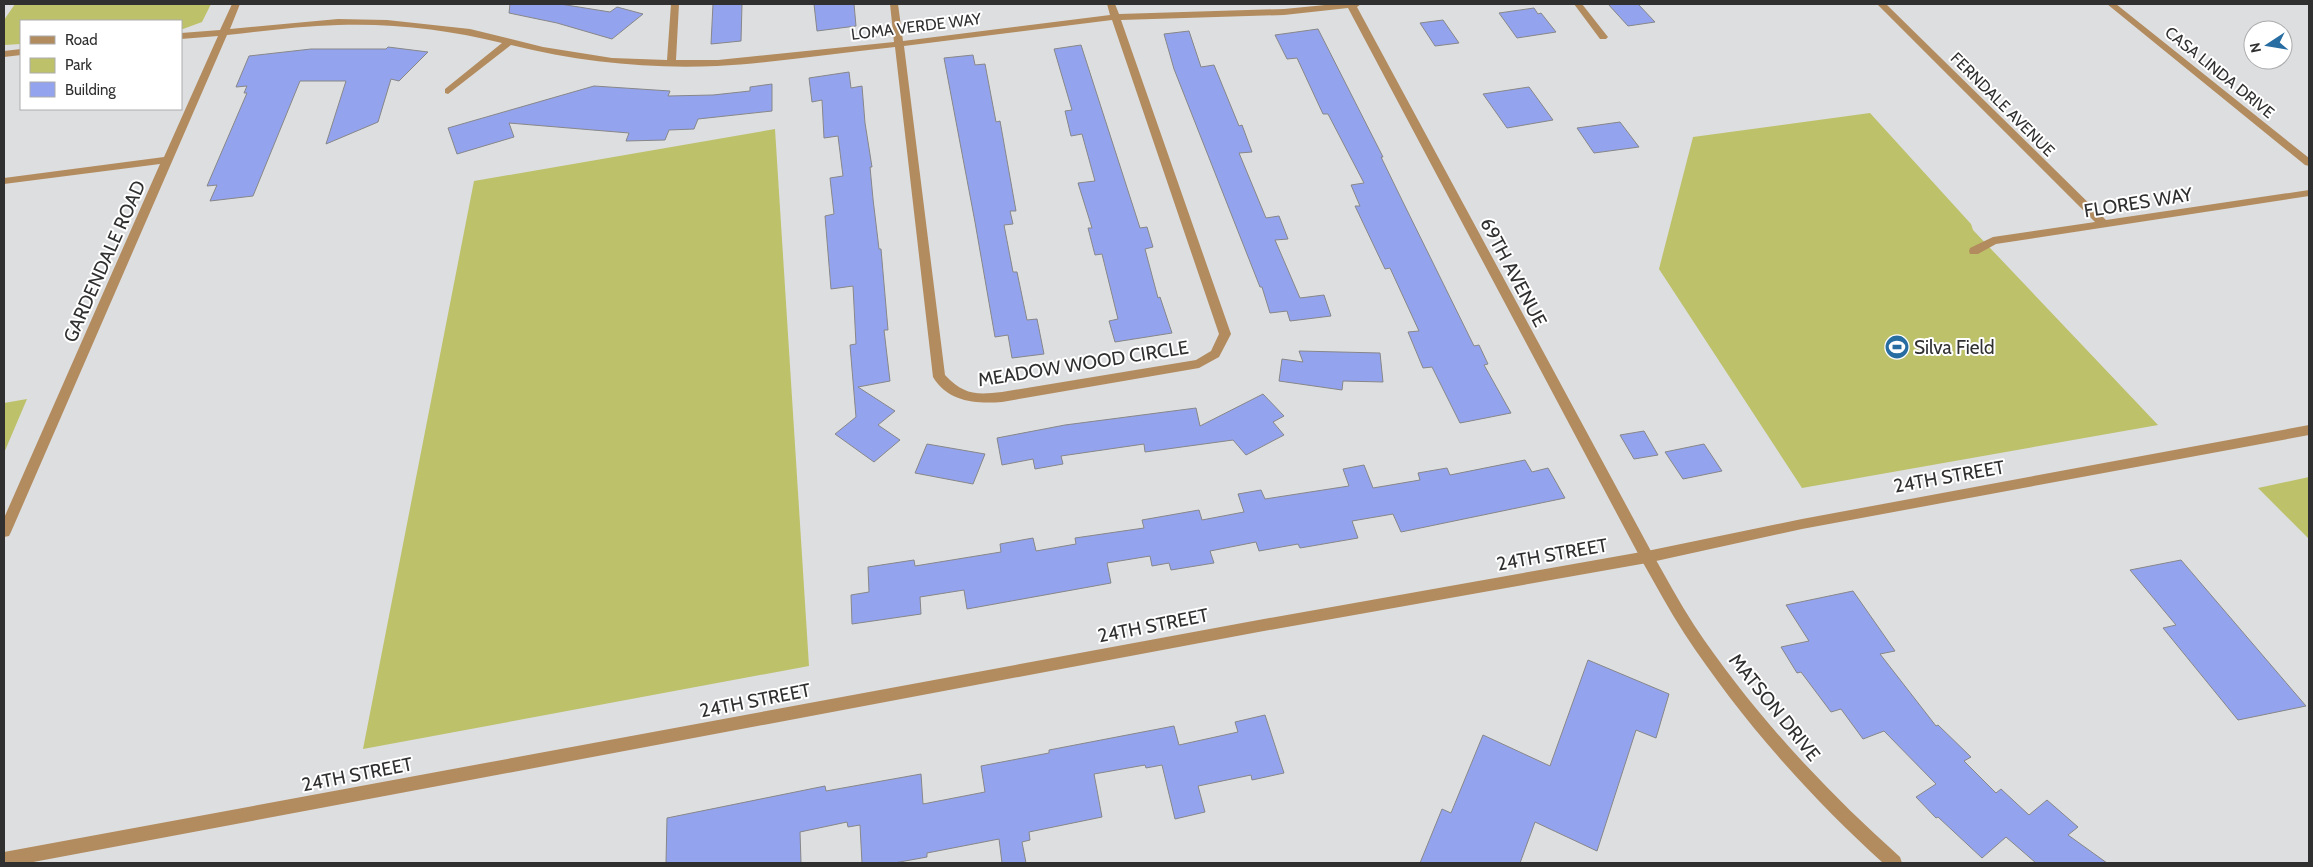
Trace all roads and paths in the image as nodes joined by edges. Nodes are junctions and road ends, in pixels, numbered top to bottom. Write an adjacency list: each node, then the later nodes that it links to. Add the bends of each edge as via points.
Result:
1 (236, 4): 11 (street, GARDENDALE ROAD)
2 (675, 4): 18 (street)
3 (894, 4): 15 (street, MEADOW WOOD CIRCLE)
4 (1111, 4): 10 (street, MEADOW WOOD CIRCLE)
5 (1351, 4): 6 (street, LOMA VERDE WAY); 10 (street, LOMA VERDE WAY, via 1284,12); 28 (street, 69TH AVENUE)
6 (1357, 4)
7 (1578, 4): 13 (street)
8 (1882, 4): 24 (street, FERNDALE AVENUE)
9 (2111, 4): 21 (street, CASA LINDA DRIVE)
10 (1116, 17): 15 (street, LOMA VERDE WAY); 15 (street, MEADOW WOOD CIRCLE, via 1225,334 1215,354 1198,364 1002,397 975,400 950,389 939,377)
11 (223, 32): 12 (street, LOMA VERDE WAY); 14 (street, LOMA VERDE WAY, via 338,22 387,23); 20 (street, GARDENDALE ROAD)
12 (182, 36)
13 (1603, 36)
14 (510, 41): 18 (street, LOMA VERDE WAY, via 577,56); 19 (street)
15 (900, 44): 18 (street, LOMA VERDE WAY, via 766,59)
16 (20, 52): 17 (street)
17 (4, 54)
18 (671, 64)
19 (448, 91)
20 (168, 160): 22 (street); 27 (street, GARDENDALE ROAD)
21 (2309, 163)
22 (4, 181)
23 (2309, 193): 24 (street, FLORES WAY)
24 (2104, 225): 25 (street, FLORES WAY, via 1993,241)
25 (1974, 252)
26 (2309, 430): 28 (street, 24TH STREET, via 1802,524)
27 (4, 532)
28 (1647, 557): 29 (street, 24TH STREET); 30 (street, MATSON DRIVE, via 1689,629 1736,693 1804,774)
29 (4, 860)
30 (1894, 863)

